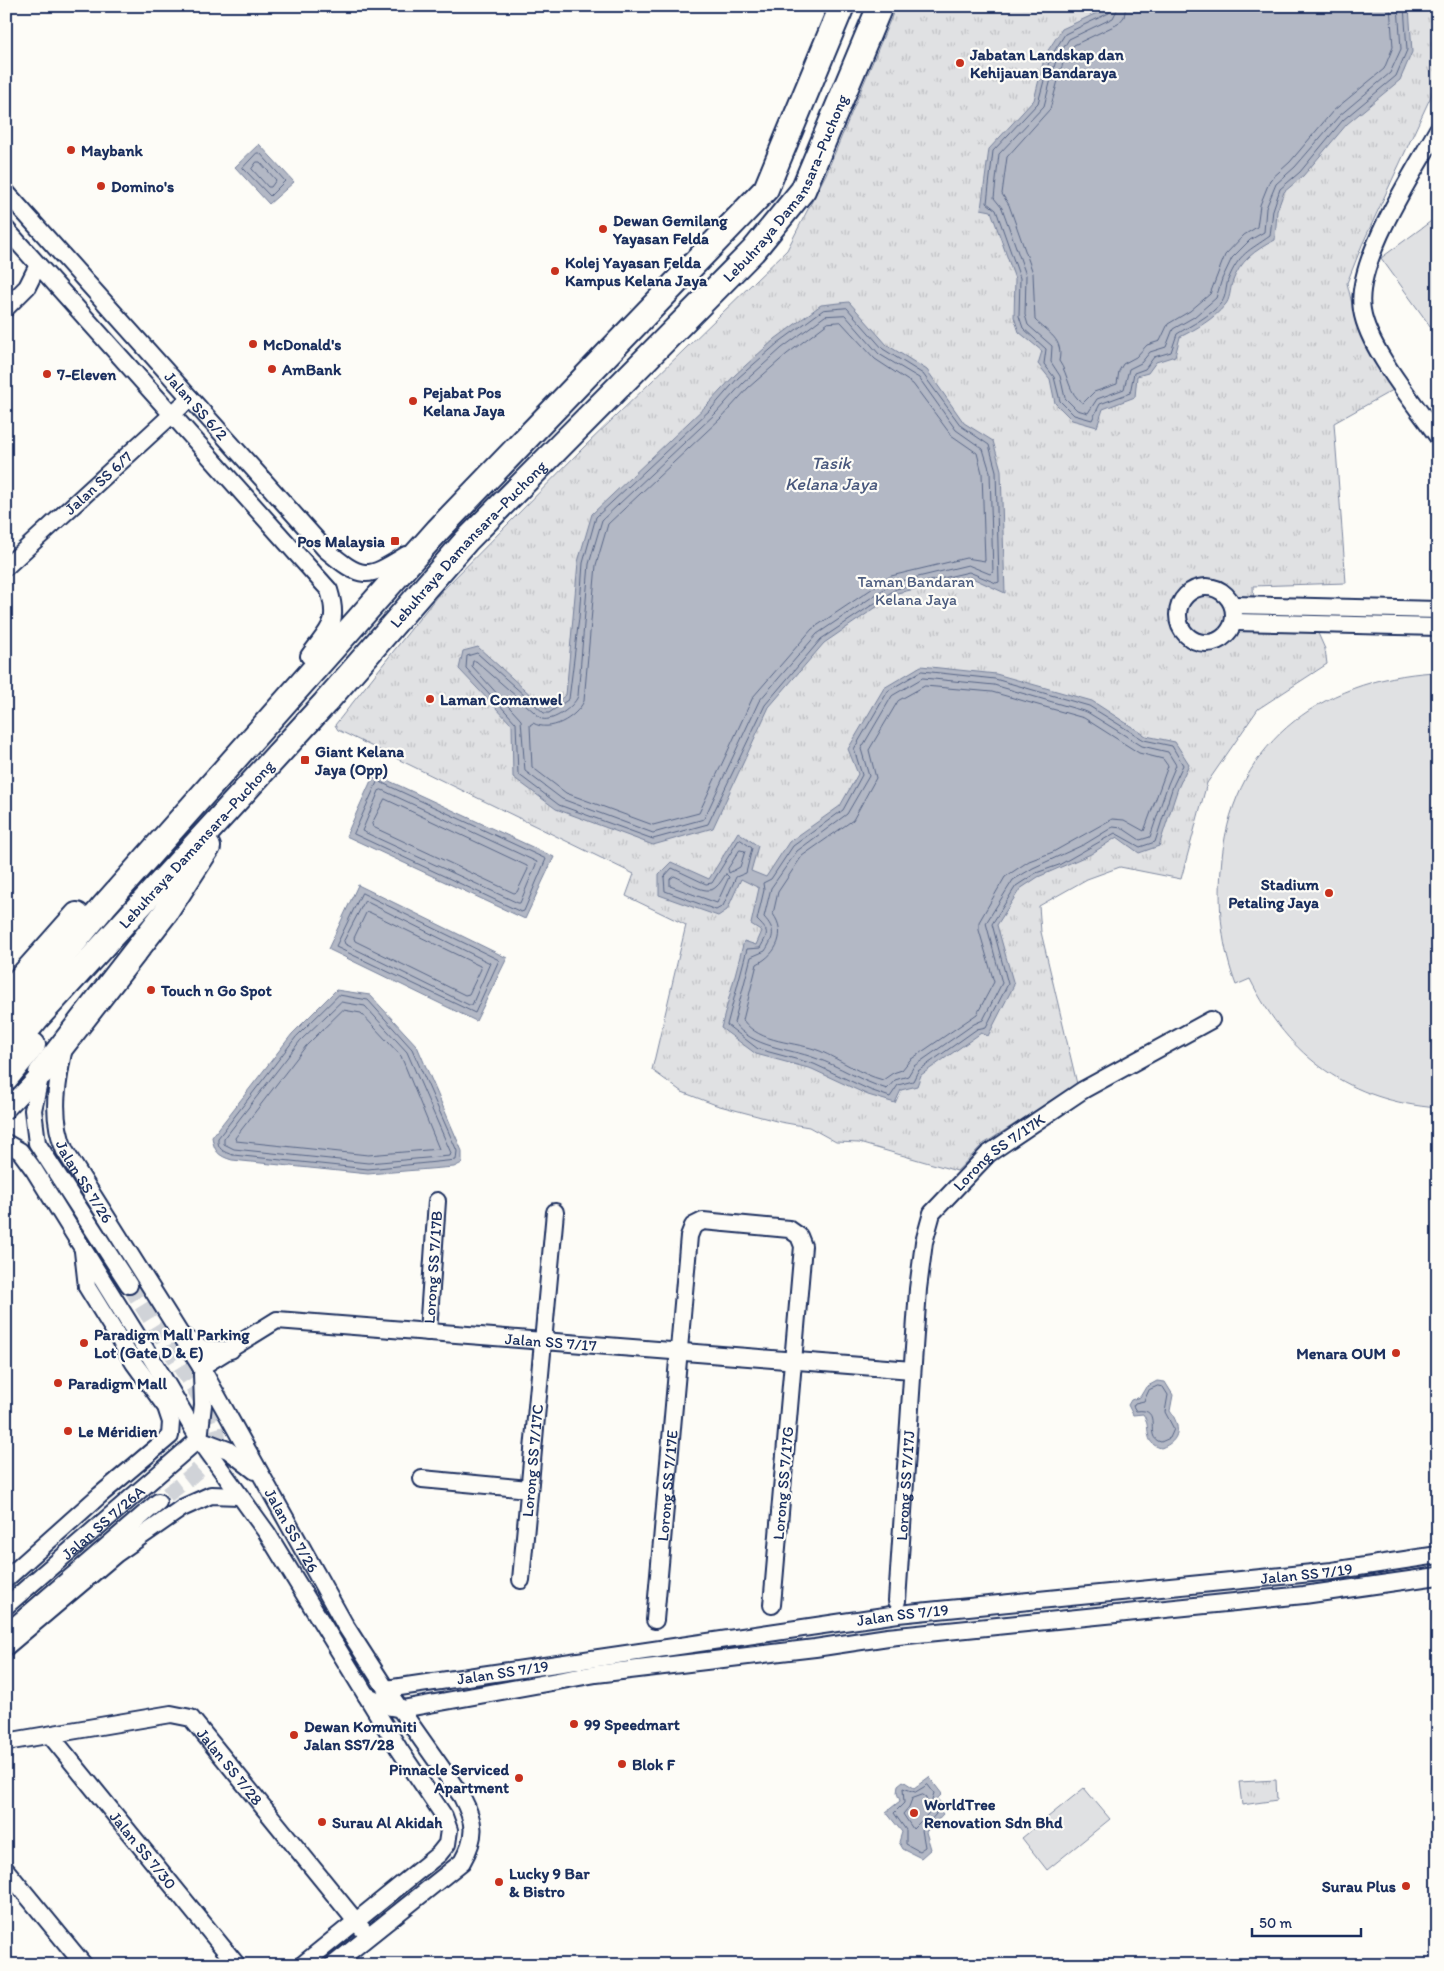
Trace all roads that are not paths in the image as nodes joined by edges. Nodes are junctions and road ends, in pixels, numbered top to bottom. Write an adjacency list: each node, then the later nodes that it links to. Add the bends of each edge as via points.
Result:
1 (842, 6): 11 (highway, Lebuhraya Damansara–Puchong, via 766,189)
2 (880, 6): 21 (highway, Lebuhraya Damansara–Puchong, via 803,190 781,219 466,541)
3 (1438, 130): 10 (street, via 1367,264 1362,310 1387,364)
4 (6, 192): 8 (street, Jalan SS 6/2)
5 (6, 229): 6 (street, Jalan SS 6/2)
6 (38, 265): 7 (street, via 27,287); 9 (street, Jalan SS 6/2)
7 (9, 299)
8 (190, 398): 9 (street, Jalan SS 6/7); 12 (street, Jalan SS 6/2, via 325,549 343,564 366,574 378,572)
9 (172, 414): 13 (street, Jalan SS 6/7); 20 (street, Jalan SS 6/2, via 329,590 334,605 334,621)
10 (1438, 437)
11 (438, 530): 12 (highway, via 424,536); 25 (highway, Lebuhraya Damansara–Puchong, via 104,906)
12 (406, 555): 20 (highway)
13 (6, 567)
14 (1233, 605): 15 (street); 17 (street); 17 (street, via 1217,588 1198,587 1182,599 1178,618 1185,634 1201,643 1219,641)
15 (1416, 610): 16 (street); 19 (street)
16 (1438, 610)
17 (1235, 622): 19 (street)
18 (1438, 627): 19 (street)
19 (1417, 628)
20 (309, 656): 23 (highway)
21 (258, 777): 22 (highway, Lebuhraya Damansara–Puchong); 26 (highway, via 231,809 166,912)
22 (186, 855): 27 (highway, Lebuhraya Damansara–Puchong); 29 (highway)
23 (6, 995)
24 (1211, 1020): 44 (street, Lorong SS 7/17K, via 1083,1090 988,1154 932,1213 924,1242)
25 (6, 1024)
26 (65, 1042): 28 (highway); 38 (street, Jalan SS 7/26, via 54,1106 60,1140)
27 (6, 1055)
28 (41, 1073): 30 (street); 36 (street, Jalan SS 7/26, via 32,1110 37,1143)
29 (6, 1078)
30 (6, 1110)
31 (6, 1143): 35 (street, Jalan SS 7/26, via 20,1151)
32 (437, 1201): 37 (street, Lorong SS 7/17B)
33 (555, 1212): 39 (street, Lorong SS 7/17C)
34 (689, 1236): 41 (street, Lorong SS 7/17E); 42 (street, Lorong SS 7/17G, via 693,1226 703,1221 789,1230 799,1236 803,1246)
35 (82, 1246): 46 (street, Jalan SS 7/26); 51 (street, via 87,1287 134,1363 166,1407 171,1422 170,1436)
36 (129, 1285)
37 (428, 1332): 39 (street, Jalan SS 7/17); 40 (street, Jalan SS 7/17, via 277,1320)
38 (181, 1335): 40 (street, via 204,1349); 43 (street, Jalan SS 7/26)
39 (543, 1341): 41 (street, Jalan SS 7/17); 49 (street, Lorong SS 7/17C)
40 (231, 1350): 43 (street, Jalan SS 7/17); 45 (street, via 218,1371)
41 (678, 1352): 42 (street, Jalan SS 7/17); 62 (street, Lorong SS 7/17E)
42 (794, 1361): 44 (street, Jalan SS 7/17); 60 (street, Lorong SS 7/17G)
43 (201, 1367): 45 (street, Jalan SS 7/26); 46 (street, via 204,1381)
44 (912, 1370): 59 (street, Lorong SS 7/17J)
45 (218, 1399): 47 (street, Jalan SS 7/26)
46 (199, 1439): 47 (street, via 228,1450); 50 (street, Jalan SS 7/26); 53 (street, Jalan SS 7/26A)
47 (262, 1477): 66 (street, Jalan SS 7/26)
48 (422, 1479): 49 (street)
49 (528, 1489): 57 (street, Lorong SS 7/17C)
50 (239, 1496): 64 (street, via 211,1495 182,1508 116,1554); 65 (street, Jalan SS 7/26, via 267,1533)
51 (95, 1500): 53 (street); 56 (street)
52 (158, 1502): 63 (street, Jalan SS 7/26A)
53 (109, 1515): 58 (street, Jalan SS 7/26A)
54 (1438, 1554): 66 (street, Jalan SS 7/19, via 1332,1571 898,1614)
55 (1438, 1576): 67 (street, Jalan SS 7/19, via 1304,1595 888,1637 596,1674)
56 (8, 1578): 58 (street)
57 (521, 1580)
58 (23, 1591): 61 (street, Jalan SS 7/26A)
59 (897, 1601)
60 (772, 1605)
61 (6, 1606)
62 (655, 1620)
63 (6, 1633)
64 (6, 1647)
65 (366, 1695): 66 (street, Jalan SS 7/19); 68 (street, Jalan SS 7/26)
66 (385, 1696): 67 (street, Jalan SS 7/19); 68 (street)
67 (402, 1709): 73 (street, via 462,1797 471,1814 474,1830 470,1848 462,1862)
68 (384, 1723): 72 (street, Jalan SS 7/26, via 444,1816 449,1830 447,1844 439,1854)
69 (50, 1735): 70 (street, Jalan SS 7/28); 72 (street, Jalan SS 7/28, via 171,1714 191,1718); 75 (street, Jalan SS 7/30)
70 (6, 1742)
71 (6, 1870): 74 (street)
72 (356, 1921): 73 (street, Jalan SS 7/28); 76 (street, Jalan SS 7/26)
73 (368, 1936): 77 (street)
74 (84, 1965)
75 (237, 1965)
76 (302, 1965)
77 (333, 1965)

